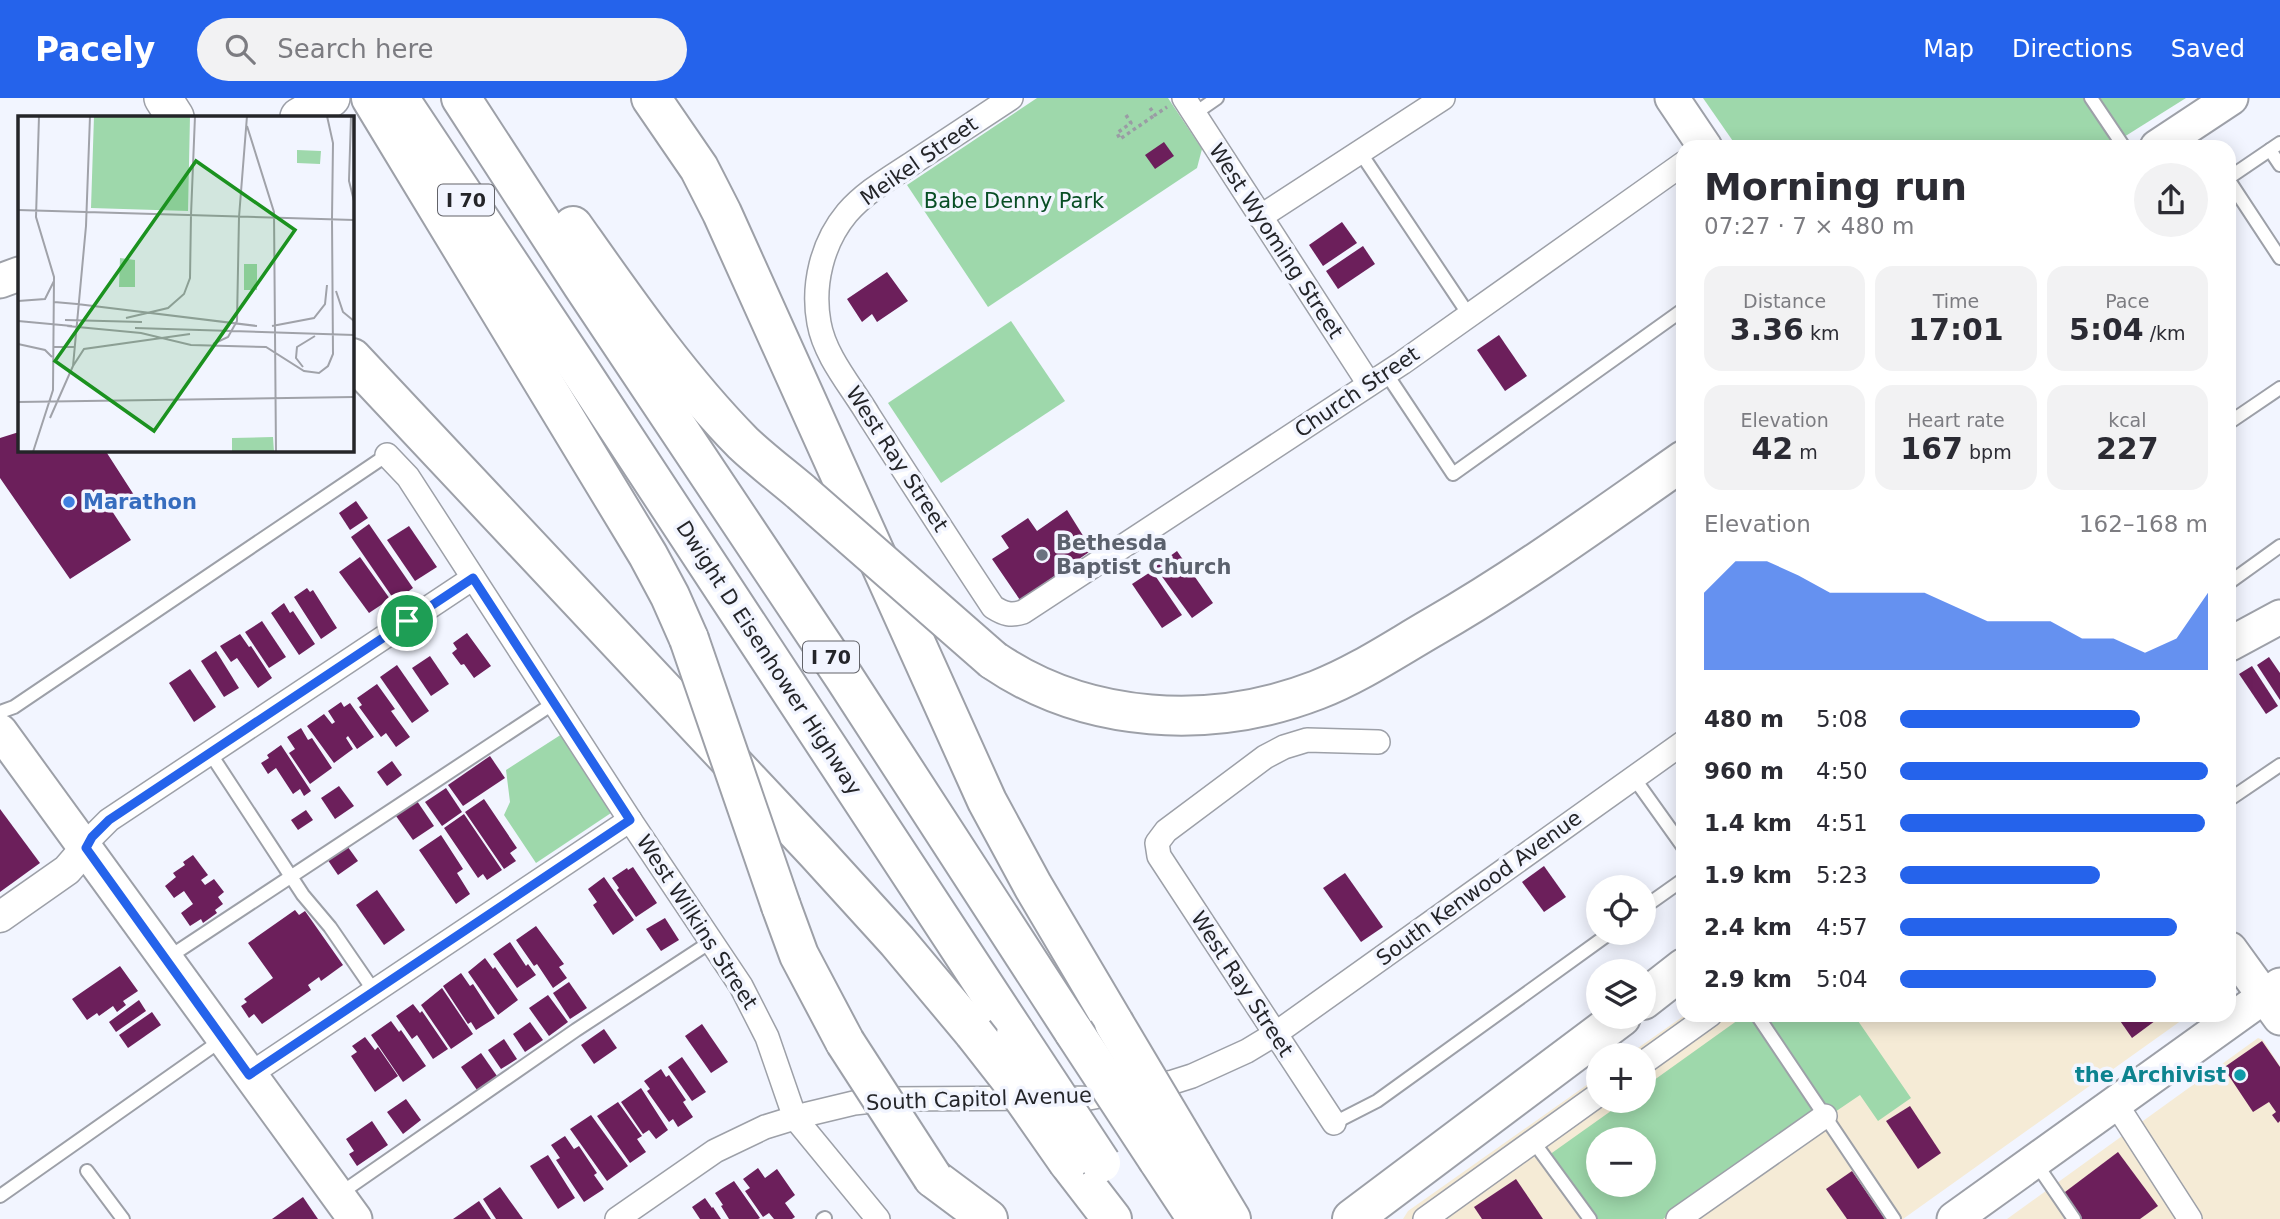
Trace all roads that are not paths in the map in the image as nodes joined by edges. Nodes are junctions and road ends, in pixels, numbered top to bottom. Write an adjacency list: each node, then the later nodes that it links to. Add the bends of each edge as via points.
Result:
1 (163, 98): 15 (main road)
2 (331, 98): 16 (main road)
3 (371, 98): 32 (highway)
4 (399, 98): 32 (highway, Dwight D Eisenhower Highway / I 70)
5 (461, 98): 30 (highway, I 70)
6 (481, 98): 30 (highway)
7 (651, 98): 84 (highway, bridge, via 699,168 722,213 986,802 1114,1023)
8 (1011, 98): 28 (street, Meikel Street, via 862,198 837,227)
9 (1217, 98): 14 (lane)
10 (1443, 98): 21 (street)
11 (1672, 98): 17 (main road)
12 (2091, 98): 18 (lane)
13 (2231, 98): 19 (main road)
14 (1189, 106): 26 (street, West Wyoming Street)
15 (175, 116)
16 (301, 116)
17 (1699, 140)
18 (2119, 140)
19 (2168, 140)
20 (2275, 146): 22 (lane); 24 (lane)
21 (1360, 152): 26 (street); 33 (lane)
22 (2280, 165)
23 (1676, 169): 33 (street, Church Street)
24 (2236, 175)
25 (2236, 188): 27 (lane)
26 (1260, 217): 36 (street, West Wyoming Street)
27 (2280, 258)
28 (820, 271): 44 (street, West Ray Street, via 819,323 839,369 993,607 1012,615)
29 (18, 274): 31 (main road)
30 (594, 279): 40 (highway, bridge, via 663,348 745,445 993,660 1064,696 1139,714 1197,716 1244,711 1319,690 1479,600); 84 (highway, I 70, bridge, via 1074,1032)
31 (0, 281)
32 (518, 310): 86 (highway, Dwight D Eisenhower Highway / I 70, bridge, via 585,378 1016,1034); 88 (highway, bridge, via 689,639 799,955 845,1042)
33 (1469, 315): 36 (street, Church Street)
34 (1676, 315): 36 (lane, via 1452,474)
35 (354, 360): 86 (highway, bridge, via 897,941)
36 (1377, 379): 44 (street, Church Street)
37 (2280, 388): 38 (lane)
38 (2236, 418)
39 (387, 455): 42 (street, West Wilkins Street, via 408,477); 48 (lane, via 15,708)
40 (1676, 466)
41 (2280, 546): 43 (lane)
42 (473, 578): 47 (street, West Wilkins Street); 52 (street)
43 (2236, 578)
44 (1023, 612)
45 (2280, 617): 46 (main road)
46 (2236, 634)
47 (554, 704): 56 (street, West Wilkins Street); 59 (lane)
48 (0, 712)
49 (0, 731): 58 (main road)
50 (1378, 742): 74 (street, West Ray Street, via 1307,740 1284,747 1166,831 1157,843 1159,856)
51 (1676, 748): 54 (street, South Kenwood Avenue)
52 (210, 753): 58 (street, via 109,820); 59 (lane)
53 (2280, 765): 55 (lane)
54 (1634, 778): 57 (lane); 74 (street, South Kenwood Avenue)
55 (2236, 795)
56 (630, 820): 63 (street, West Wilkins Street); 69 (street)
57 (1676, 837)
58 (86, 848): 62 (street, via 67,870); 66 (main road)
59 (290, 875): 66 (lane); 69 (lane)
60 (1676, 885): 61 (lane)
61 (1656, 899)
62 (0, 917)
63 (712, 941): 81 (street, West Wilkins Street, via 760,1021); 90 (lane, via 565,1037)
64 (1593, 945): 82 (lane, via 1377,1101)
65 (2236, 955): 70 (main road)
66 (166, 959): 75 (main road)
67 (1676, 974): 68 (highway)
68 (1656, 990)
69 (374, 991): 77 (street)
70 (2275, 1000): 79 (main road)
71 (1700, 1022): 76 (street)
72 (1762, 1022): 80 (lane)
73 (1605, 1029): 100 (highway)
74 (1275, 1034): 81 (street, South Capitol Avenue, via 1192,1076 1089,1098 891,1099); 82 (street, West Ray Street)
75 (223, 1039): 77 (main road); 89 (lane)
76 (1656, 1054)
77 (249, 1075): 90 (main road)
78 (1586, 1103): 83 (street)
79 (2116, 1104): 85 (main road); 107 (street)
80 (1825, 1116): 103 (street); 104 (lane)
81 (794, 1118): 92 (street, South Capitol Avenue, via 715,1151); 93 (street, West Wilkins Street)
82 (1334, 1123)
83 (1533, 1141): 101 (street); 102 (lane)
84 (1175, 1157): 98 (highway, I 70); 99 (highway)
85 (2035, 1161): 105 (main road); 106 (lane)
86 (1084, 1163): 96 (highway); 97 (highway, Dwight D Eisenhower Highway / I 70)
87 (87, 1171): 91 (lane)
88 (933, 1178): 94 (highway); 95 (highway)
89 (0, 1196)
90 (346, 1207)
91 (123, 1219)
92 (617, 1219)
93 (878, 1219)
94 (959, 1219)
95 (988, 1219)
96 (1112, 1219)
97 (1137, 1219)
98 (1197, 1219)
99 (1231, 1219)
100 (1352, 1219)
101 (1425, 1219)
102 (1590, 1219)
103 (1678, 1219)
104 (1894, 1219)
105 (1954, 1219)
106 (2074, 1219)
107 (2190, 1219)

